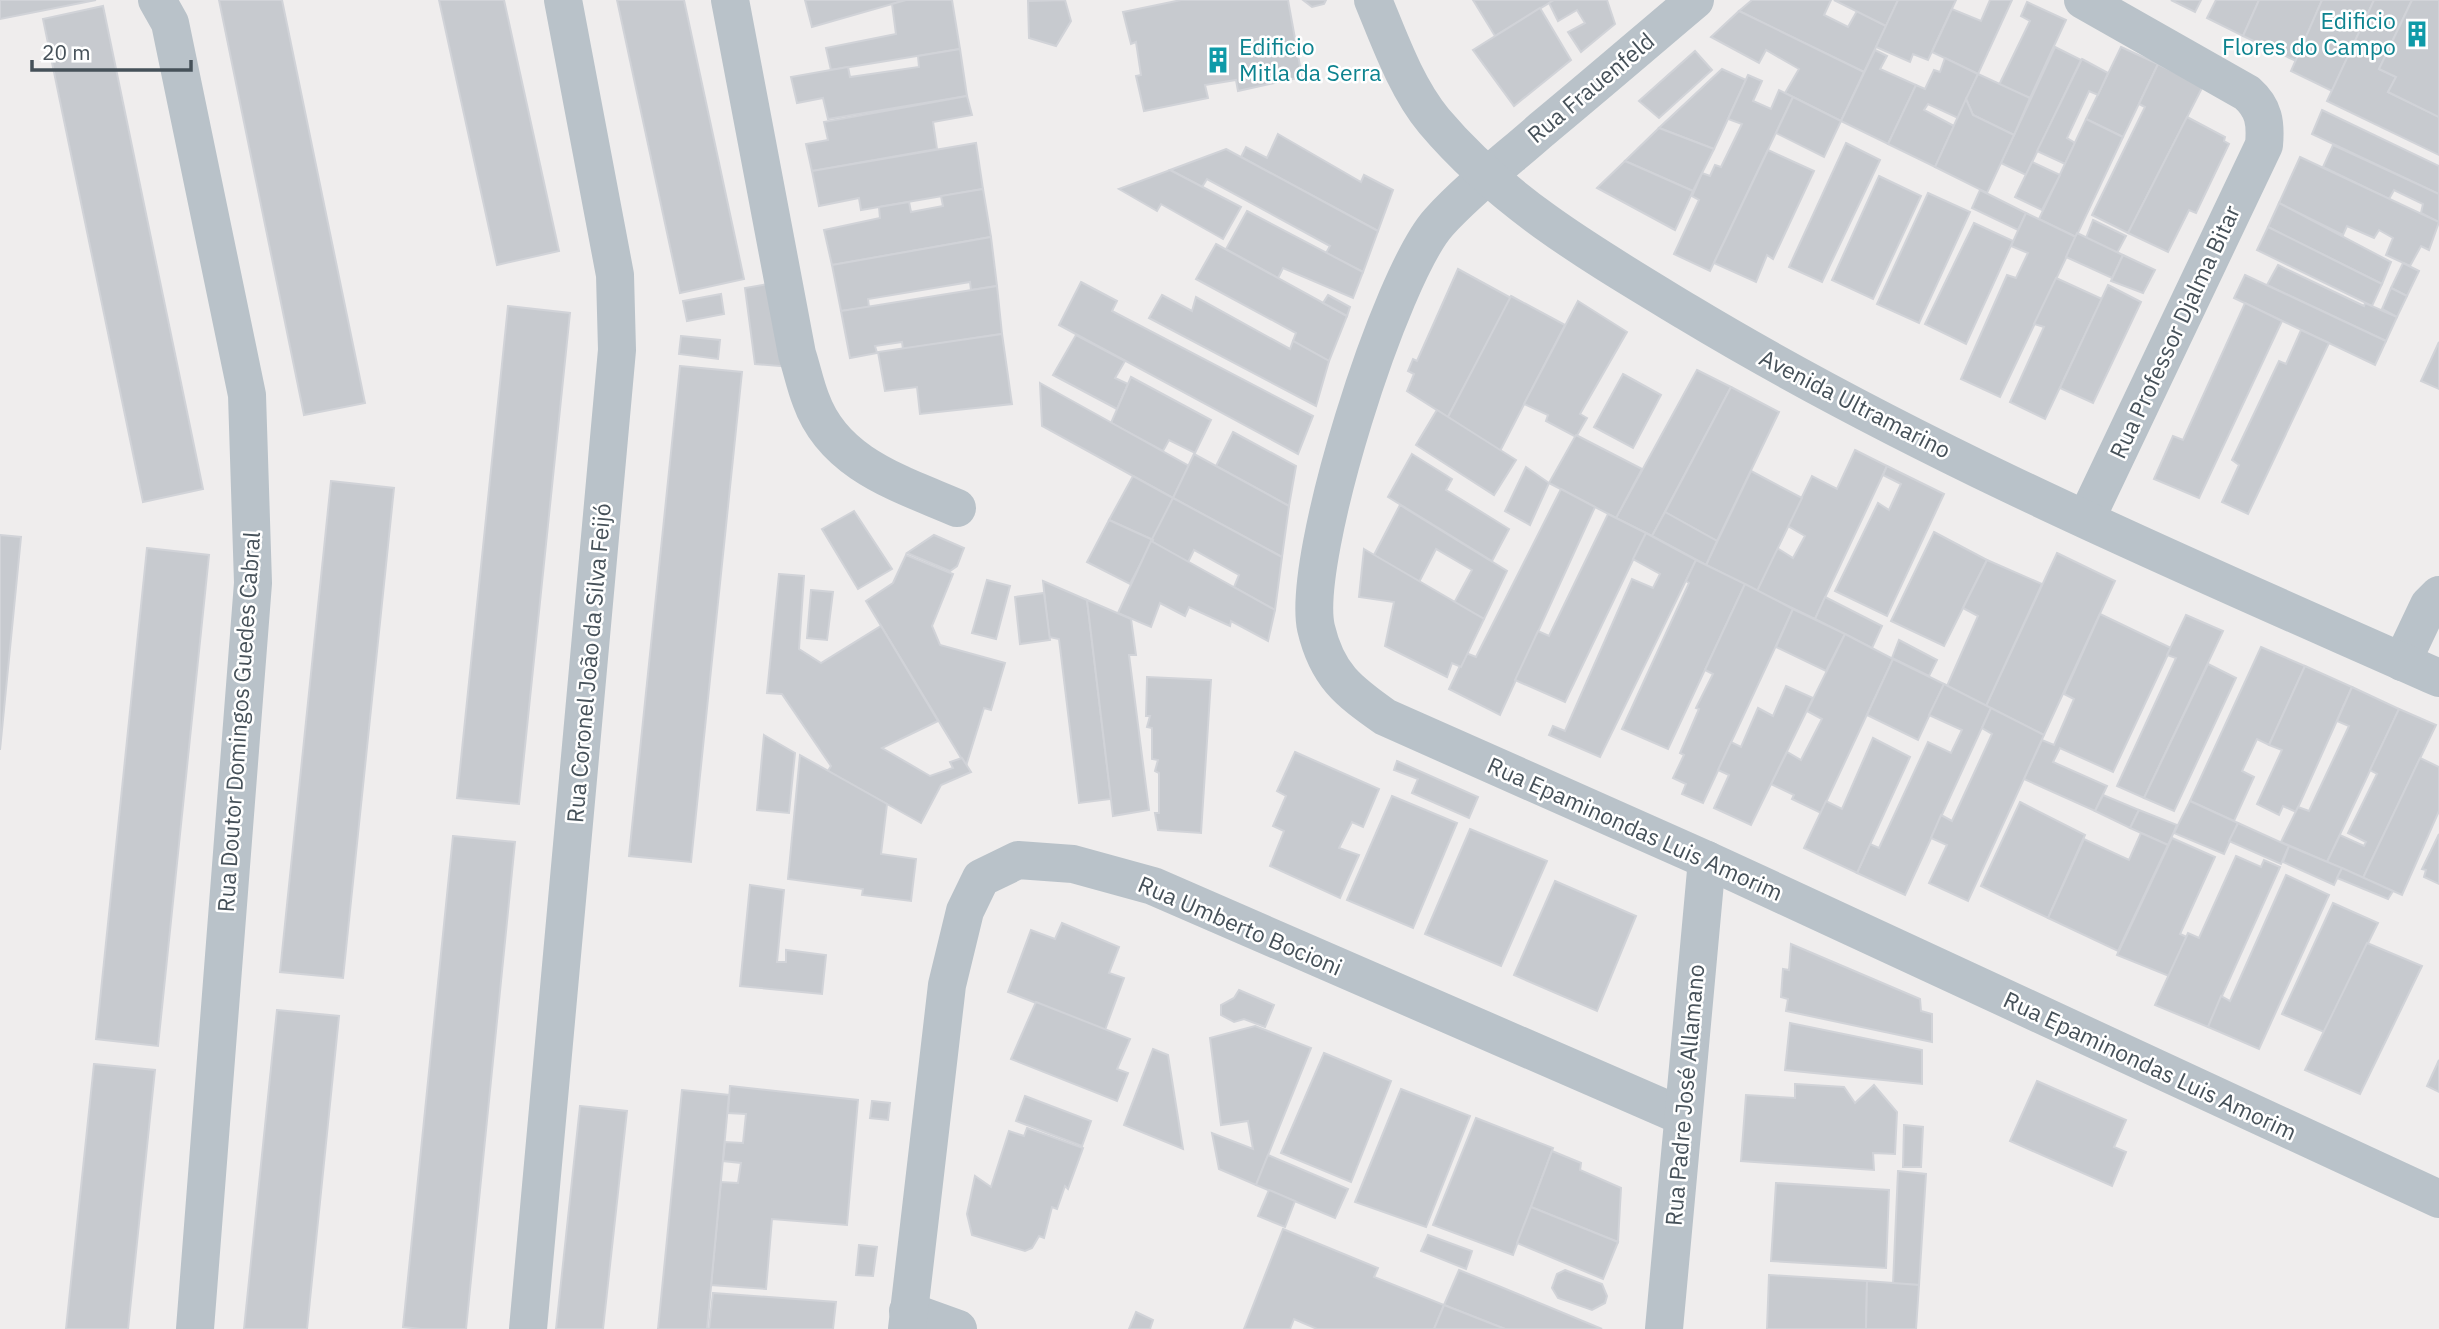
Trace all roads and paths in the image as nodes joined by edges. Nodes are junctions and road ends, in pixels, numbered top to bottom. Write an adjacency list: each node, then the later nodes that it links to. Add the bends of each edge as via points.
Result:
1 (157, 0): 17 (street, Rua Doutor Domingos Guedes Cabral, via 170,23 247,395 252,489 253,583)
2 (563, 0): 18 (street, Rua Coronel João da Silva Feijó, via 615,275 617,349)
3 (730, 0): 8 (street, via 797,354 811,402 836,443 867,470)
4 (1374, 0): 7 (street, Avenida Ultramarino, via 1400,65 1432,119)
5 (1695, 0): 7 (street, Rua Frauenfeld)
6 (2083, 0): 9 (street, Rua Professor Djalma Bitar, via 2247,93 2265,117 2264,145)
7 (1487, 176): 9 (street, Avenida Ultramarino, via 1572,242 1742,345 1857,409); 13 (street, Rua Epaminondas Luis Amorim, via 1437,224 1385,324 1350,430 1314,587 1316,626 1324,654 1344,687 1385,717)
8 (957, 508)
9 (2086, 519): 11 (street, Avenida Ultramarino)
10 (2439, 595): 11 (street, via 2429,605)
11 (2402, 662): 12 (street, Avenida Ultramarino)
12 (2439, 678)
13 (1707, 860): 14 (street, Rua Padre José Allamano); 15 (street, Rua Epaminondas Luis Amorim)
14 (1682, 1116): 16 (street, Rua Umberto Bocioni, via 1153,886 1073,864 1018,860 981,878 965,911 947,985); 20 (street, Rua Padre José Allamano)
15 (2439, 1199)
16 (908, 1320): 19 (street)
17 (195, 1329)
18 (528, 1329)
19 (958, 1329)
20 (1664, 1329)

